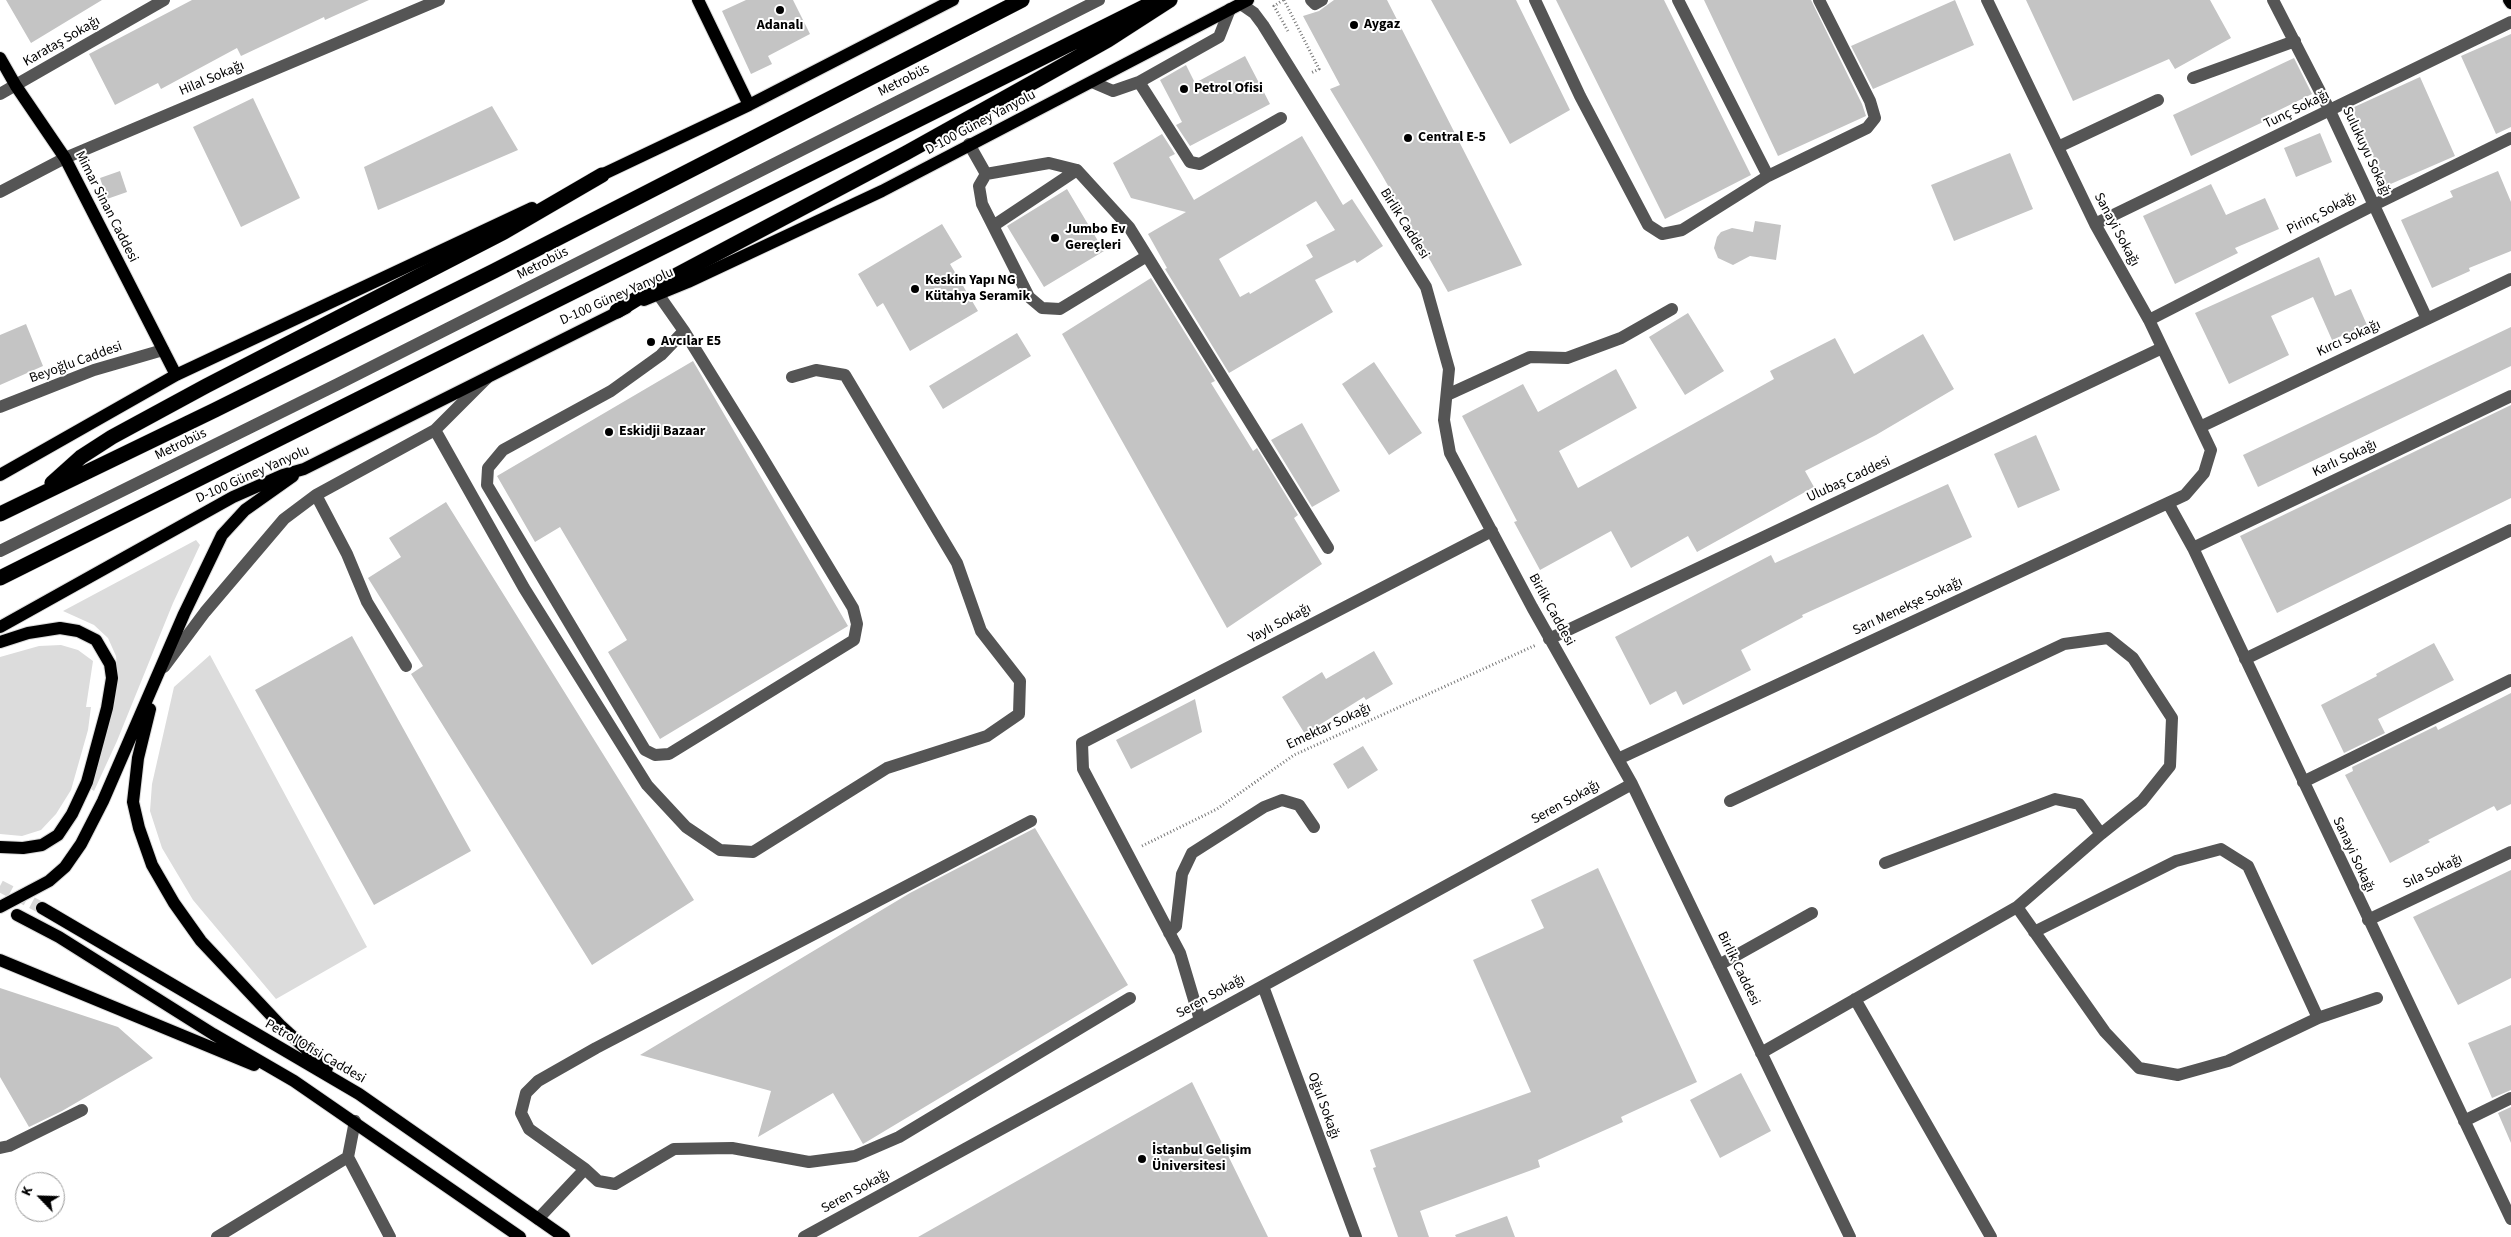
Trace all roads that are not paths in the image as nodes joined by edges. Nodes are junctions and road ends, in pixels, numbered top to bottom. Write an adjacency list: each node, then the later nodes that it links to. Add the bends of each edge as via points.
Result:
1 (164, 0): 23 (street, Karataş Sokağı)
2 (439, 0): 32 (street, Hilal Sokağı)
3 (698, 0): 26 (main road)
4 (953, 0): 26 (main road)
5 (1022, 0): 62 (highway, via 494,271)
6 (1098, 0): 70 (street, Metrobüs)
7 (1158, 0): 71 (highway)
8 (1170, 0): 45 (highway, via 1053,71 669,279)
9 (1312, 0): 10 (street, via 1315,4)
10 (1322, 0)
11 (1535, 0): 36 (street, via 1580,96 1648,225 1662,234 1682,230)
12 (1678, 0): 36 (street)
13 (1819, 0): 36 (street, via 1870,101 1875,118 1867,128)
14 (1987, 0): 31 (street, Sanayi Sokağı)
15 (2273, 0): 18 (street, Sulukuyu Sokağı)
16 (1240, 4): 21 (main road, D-100 Güney Yanyolu); 22 (street, via 1219,36); 54 (street, Birlik Caddesi, via 1254,13 1263,25 1426,287 1449,369)
17 (2511, 22): 27 (street, Tunç Sokağı)
18 (2295, 41): 20 (street); 27 (street, Sulukuyu Sokağı)
19 (0, 58): 23 (main road, Mimar Sinan Caddesi)
20 (2193, 78)
21 (1092, 82): 22 (street, via 1113,91); 30 (main road, D-100 Güney Yanyolu)
22 (1139, 82): 28 (street, via 1190,162 1200,164)
23 (16, 86): 24 (street, Karataş Sokağı); 32 (main road, Mimar Sinan Caddesi)
24 (0, 94)
25 (2158, 100): 31 (street)
26 (748, 105): 35 (main road)
27 (2330, 111): 38 (street, Sulukuyu Sokağı); 39 (street, Tunç Sokağı)
28 (1281, 118)
29 (2511, 138): 38 (street, Pirinç Sokağı)
30 (969, 144): 34 (street); 43 (main road, D-100 Güney Yanyolu, via 882,191)
31 (2058, 147): 39 (street, Sanayi Sokağı)
32 (64, 158): 37 (street, Hilal Sokağı); 50 (main road, Mimar Sinan Caddesi)
33 (1077, 170): 34 (street, via 1049,163); 40 (street); 41 (street, via 1129,227)
34 (986, 174): 40 (street, via 979,186 982,204)
35 (602, 175): 52 (main road); 62 (highway, via 504,232 112,437 81,457)
36 (1768, 176)
37 (0, 192)
38 (2374, 205): 46 (street, Sulukuyu Sokağı); 47 (street, Pirinç Sokağı)
39 (2095, 224): 47 (street, Sanayi Sokağı)
40 (993, 226): 41 (street, via 1029,297 1042,308 1060,309)
41 (1147, 256): 68 (street)
42 (2511, 279): 46 (street, Kırcı Sokağı)
43 (658, 294): 45 (main road, D-100 Güney Yanyolu); 48 (street)
44 (1672, 309): 54 (street, via 1621,338 1567,358 1530,357)
45 (617, 311): 51 (main road, D-100 Güney Yanyolu)
46 (2427, 319): 57 (street, Kırcı Sokağı)
47 (2149, 320): 49 (street, Sanayi Sokağı)
48 (684, 331): 48 (street, via 848,599 857,624 854,640 669,754 655,755 645,750 488,485 488,468 503,450 611,391 662,355)
49 (2162, 348): 57 (street, Sanayi Sokağı); 73 (street, Ulubaş Caddesi)
50 (162, 350): 52 (main road, Mimar Sinan Caddesi); 56 (street, Beyoğlu Caddesi, via 94,370)
51 (493, 373): 58 (street); 59 (main road, D-100 Güney Yanyolu)
52 (176, 375): 61 (main road)
53 (792, 376): 58 (street, via 816,370 845,375 957,563 980,631 1020,681 1019,714 987,736 887,768 753,852 720,850 686,826 647,785 524,588)
54 (1447, 395): 67 (street, Birlik Caddesi, via 1444,420 1450,452)
55 (2511, 396): 69 (street, Karlı Sokağı)
56 (0, 407)
57 (2200, 427): 60 (street, Sanayi Sokağı, via 2211,450)
58 (435, 430): 63 (street)
59 (304, 469): 72 (main road, D-100 Güney Yanyolu, via 233,497); 77 (main road, via 245,510 222,535)
60 (2204, 473): 64 (street, Sarı Menekşe Sokağı, via 2185,495)
61 (0, 475)
62 (40, 495): 65 (highway)
63 (316, 495): 76 (street, via 347,554 367,602); 77 (street, via 284,519 205,612)
64 (2168, 503): 69 (street, Sanayi Sokağı); 79 (street, Sarı Menekşe Sokağı)
65 (0, 514)
66 (2511, 530): 75 (street)
67 (1492, 531): 73 (street, Birlik Caddesi); 96 (street, Yaylı Sokağı, via 1082,743 1083,769)
68 (1328, 548)
69 (2192, 548): 75 (street, Sanayi Sokağı)
70 (0, 551)
71 (0, 578)
72 (0, 627)
73 (1549, 639): 79 (street, Birlik Caddesi)
74 (0, 642): 86 (main road, via 60,628 78,631 96,640 110,664 112,678 87,782 58,835 42,845 23,848)
75 (2245, 659): 80 (street, Sanayi Sokağı)
76 (406, 666)
77 (158, 675): 89 (main road, via 81,844 65,867 49,882); 107 (main road, via 138,758 133,802 138,828 152,865 174,904 201,941 287,1032)
78 (2511, 680): 80 (street)
79 (1618, 759): 81 (street, Birlik Caddesi)
80 (2303, 782): 94 (street, Sanayi Sokağı)
81 (1632, 784): 98 (street, Birlik Caddesi); 99 (street, Seren Sokağı)
82 (1730, 802): 85 (street, via 2064,644 2108,638 2133,658 2172,718 2170,766 2142,801)
83 (1031, 821): 114 (street, via 604,1043 538,1081 526,1093 521,1113 529,1129)
84 (1314, 827): 96 (street, via 1299,805 1282,800 1264,807 1192,853 1182,874 1176,926)
85 (2101, 834): 88 (street, via 2079,804 2055,799); 90 (street)
86 (0, 846)
87 (2511, 852): 94 (street, Sıla Sokağı)
88 (1885, 863)
89 (0, 907)
90 (2017, 907): 95 (street); 102 (street)
91 (42, 908): 107 (main road, Petrol Ofisi Caddesi)
92 (1812, 913): 98 (street)
93 (16, 914): 106 (main road)
94 (2368, 920): 111 (street, Sanayi Sokağı)
95 (2034, 932): 103 (street, via 2105,1032 2139,1068 2178,1075 2220,1064); 103 (street, via 2176,862 2221,849 2248,866)
96 (1169, 933): 104 (street, via 1180,953)
97 (0, 960): 106 (main road)
98 (1719, 964): 105 (street, Birlik Caddesi)
99 (1262, 986): 104 (street, Seren Sokağı); 122 (street, Oğul Sokağı)
100 (1130, 998): 114 (street, via 899,1137 855,1156 809,1162 732,1148 674,1149 615,1184 598,1181)
101 (2376, 998): 103 (street)
102 (1855, 999): 105 (street); 124 (street)
103 (2318, 1018)
104 (1200, 1020): 121 (street, Seren Sokağı)
105 (1761, 1053): 123 (street, Birlik Caddesi)
106 (294, 1081): 110 (main road)
107 (359, 1094): 115 (main road, Petrol Ofisi Caddesi)
108 (2511, 1098): 111 (street)
109 (82, 1110): 112 (street)
110 (354, 1121): 113 (street); 119 (main road)
111 (2464, 1121): 116 (street, Sanayi Sokağı)
112 (0, 1148)
113 (348, 1157): 117 (street); 118 (street)
114 (585, 1168): 115 (street)
115 (538, 1219): 120 (main road, Petrol Ofisi Caddesi)
116 (2511, 1219)
117 (217, 1237)
118 (390, 1237)
119 (520, 1237)
120 (564, 1237)
121 (804, 1237)
122 (1356, 1237)
123 (1850, 1237)
124 (1991, 1237)

